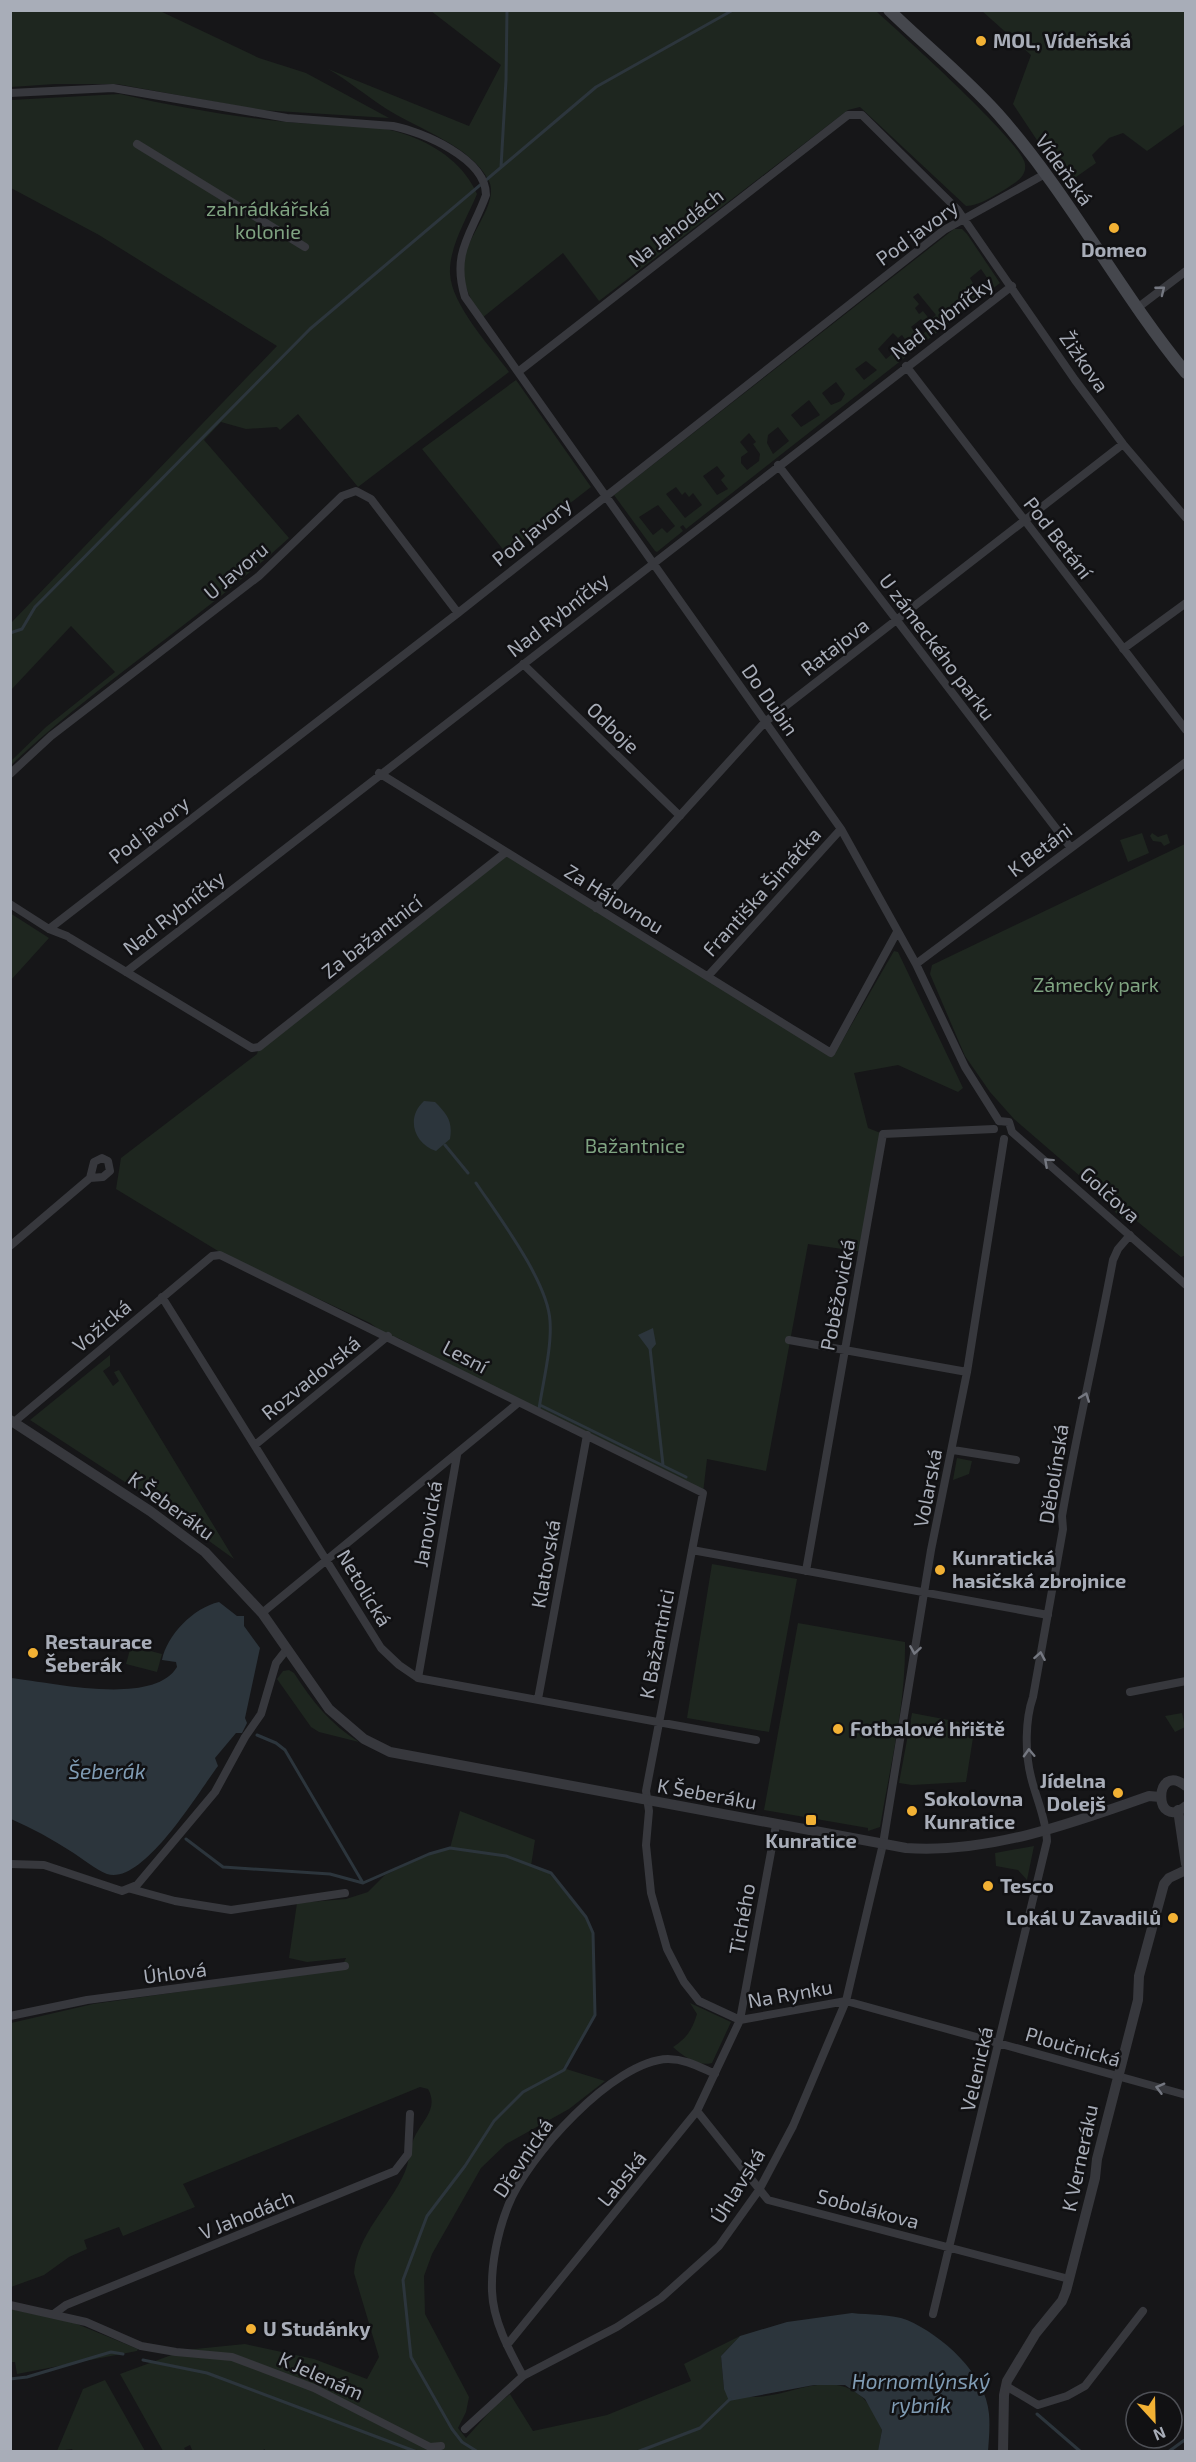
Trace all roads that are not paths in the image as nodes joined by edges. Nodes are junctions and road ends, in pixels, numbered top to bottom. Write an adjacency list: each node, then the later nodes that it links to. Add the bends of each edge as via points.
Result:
1 (889, 10): 4 (main road, Vídeňská, via 998,114)
2 (10, 93): 11 (street, via 113,88 287,118 393,126 442,144 471,164 486,188 461,251 459,279 465,297)
3 (137, 144): 6 (street)
4 (1045, 174): 5 (street, Pod javory); 9 (main road, Vídeňská)
5 (963, 218): 8 (street, Žižkova); 11 (street, Na Jahodách, via 862,115 848,115); 15 (street, Pod javory)
6 (305, 247)
7 (1185, 271): 9 (street, one-way to 7)
8 (1012, 286): 10 (street, Nad Rybníčky); 13 (street, Žižkova)
9 (1136, 309): 12 (main road, Vídeňská)
10 (906, 366): 14 (street, Nad Rybníčky); 17 (street, Pod Betání)
11 (518, 372): 15 (street)
12 (1185, 372)
13 (1123, 444): 16 (street, Žižkova); 17 (street, Ratajova)
14 (778, 465): 18 (street, Nad Rybníčky); 21 (street, U zámeckého parku)
15 (604, 495): 18 (street, Do Dubin); 20 (street, Pod javory)
16 (1185, 518)
17 (1023, 521): 21 (street, Ratajova); 22 (street, Pod Betání)
18 (652, 563): 23 (street, Nad Rybníčky); 24 (street, Do Dubin)
19 (1185, 603): 22 (street)
20 (458, 613): 27 (street, U Javoru, via 371,498 356,491 342,496 259,576 51,736); 35 (street, Pod javory)
21 (896, 621): 24 (street, Ratajova); 31 (street, U zámeckého parku)
22 (1123, 649): 25 (street, Pod Betání)
23 (523, 664): 28 (street, Nad Rybníčky); 29 (street, Odboje)
24 (765, 722): 29 (street, Ratajova); 30 (street, Do Dubin)
25 (1185, 730)
26 (1185, 762): 31 (street, K Betáni)
27 (10, 774)
28 (379, 774): 32 (street, Za Hájovnou); 38 (street, Nad Rybníčky)
29 (680, 816): 34 (street, Ratajova)
30 (841, 829): 36 (street, Do Dubin); 39 (street, Františka Šimáčka)
31 (1071, 848): 37 (street, K Betáni)
32 (506, 852): 34 (street, Za Hájovnou); 38 (street, Za bažantnicí, via 259,1047 252,1048)
33 (10, 904): 35 (street)
34 (596, 908): 39 (street, Za Hájovnou)
35 (50, 929): 38 (street)
36 (897, 932): 37 (street, Do Dubin); 39 (street, Za Hájovnou, via 831,1053)
37 (916, 964): 40 (street)
38 (126, 972)
39 (708, 976)
40 (996, 1125): 41 (street, Golčova, via 1009,1122); 42 (street, via 996,1136); 51 (street, Poběžovická, via 883,1134)
41 (1012, 1132): 42 (street); 44 (street, Golčova, one-way to 41)
42 (1004, 1138): 52 (street, Volarská)
43 (90, 1178): 45 (street)
44 (1130, 1235): 47 (street, Golčova); 66 (street, Děbolínská, one-way to 44, via 1068,1483 1113,1260)
45 (10, 1246)
46 (212, 1256): 48 (street, Vožická); 49 (street, Lesní, via 225,1257)
47 (1185, 1285)
48 (162, 1297): 54 (street, Vožická); 56 (street, Netolická)
49 (388, 1336): 53 (street, Lesní); 56 (street, Rozvadovská)
50 (789, 1340): 51 (street)
51 (844, 1349): 52 (street); 63 (street, Poběžovická)
52 (967, 1372): 57 (street, Volarská)
53 (518, 1403): 55 (street, Lesní); 58 (street)
54 (13, 1421): 65 (street, K Šeberáku, via 192,1541)
55 (586, 1435): 60 (street, Lesní); 71 (street, Klatovská)
56 (255, 1445): 62 (street, Netolická)
57 (953, 1450): 59 (street); 64 (street, Volarská)
58 (457, 1455): 62 (street); 68 (street, Janovická)
59 (1016, 1460)
60 (703, 1493): 61 (street, K Bažantnici)
61 (692, 1550): 63 (street); 72 (street, K Bažantnici)
62 (328, 1560): 65 (street); 68 (street, Netolická, via 381,1647)
63 (806, 1571): 64 (street)
64 (925, 1593): 66 (street); 80 (street, Volarská, one-way to 80)
65 (262, 1613): 67 (street, K Šeberáku)
66 (1048, 1615): 79 (street, Děbolínská, one-way to 66, via 1030,1772 1028,1712)
67 (287, 1649): 76 (street, K Šeberáku, via 329,1709 364,1739 382,1748 420,1759); 84 (street, via 276,1663 264,1707 215,1792 151,1871)
68 (418, 1678): 71 (street, Netolická)
69 (1185, 1681): 70 (street)
70 (1130, 1692)
71 (538, 1699): 72 (street, Netolická)
72 (659, 1723): 73 (street, Netolická); 76 (street, K Bažantnici)
73 (756, 1740)
74 (1185, 1786): 75 (street, via 1174,1781 1167,1783)
75 (1160, 1797): 77 (street, via 1167,1809); 79 (street, K Šeberáku, via 1149,1796)
76 (647, 1801): 78 (street, K Šeberáku); 89 (street, K Bažantnici, via 651,1893 667,1949 699,2001)
77 (1182, 1808): 82 (street)
78 (776, 1825): 80 (street, K Šeberáku); 89 (street, Tichého)
79 (1047, 1830): 80 (street, K Šeberáku, via 929,1850); 90 (street, Velenická)
80 (883, 1844): 87 (street, Úhlavská)
81 (10, 1864): 84 (street, via 44,1865 113,1888)
82 (1185, 1864)
83 (1185, 1870): 92 (street, K Verneráku, via 1164,1884 1139,1976 1138,2000)
84 (131, 1889): 85 (street, via 231,1910)
85 (345, 1893)
86 (345, 1966): 88 (street, Úhlová, via 87,2000)
87 (846, 2001): 89 (street, Na Rynku); 90 (street, Ploučnická); 96 (street, Úhlavská, via 793,2126)
88 (10, 2016)
89 (740, 2020): 91 (street, Labská)
90 (1000, 2043): 92 (street, Ploučnická); 97 (street, Velenická)
91 (715, 2074): 94 (street, Labská); 103 (street, Dřevnická, via 685,2060 665,2059 640,2066 606,2087 561,2127 523,2178 508,2204 501,2229 492,2290 494,2311)
92 (1119, 2077): 93 (street, Ploučnická, one-way to 92); 98 (street, K Verneráku)
93 (1185, 2095)
94 (697, 2111): 96 (street, Sobolákova); 103 (street, Labská)
95 (410, 2115): 101 (street, V Jahodách, via 408,2154 395,2171 66,2305)
96 (759, 2190): 97 (street, Sobolákova, via 768,2200); 104 (street, Úhlavská, via 719,2246 661,2298 617,2327)
97 (951, 2248): 98 (street, Sobolákova); 102 (street, Velenická)
98 (1069, 2279): 105 (street, K Verneráku, via 1062,2301 1044,2320)
99 (10, 2306): 101 (street, K Jelenám)
100 (1143, 2311): 105 (street, via 1085,2386 1067,2396 1038,2405)
101 (55, 2313): 107 (street, K Jelenám, via 141,2346 232,2357 314,2388 430,2447)
102 (933, 2314)
103 (507, 2345): 104 (street, Dřevnická)
104 (523, 2376): 106 (street, Úhlavská)
105 (1006, 2386): 108 (street, K Verneráku)
106 (465, 2429)
107 (441, 2446)
108 (1003, 2451)

